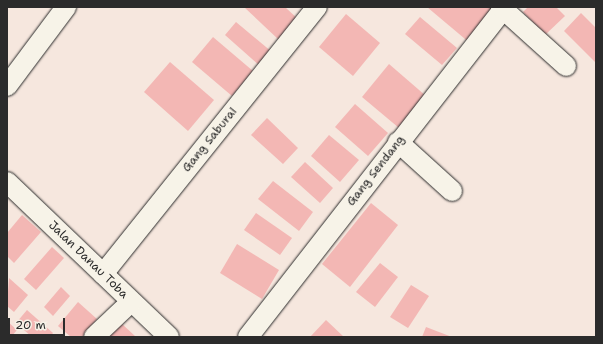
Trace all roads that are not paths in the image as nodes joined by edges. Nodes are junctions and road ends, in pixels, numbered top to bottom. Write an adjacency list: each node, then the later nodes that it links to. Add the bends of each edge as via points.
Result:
1 (66, 7): 5 (street)
2 (317, 7): 9 (street, Gang Saburai)
3 (502, 8): 4 (street); 6 (street, Gang Sendang)
4 (566, 66)
5 (7, 86)
6 (398, 142): 8 (street); 13 (street, Gang Sendang)
7 (7, 182): 9 (street, Jalan Danau Toba)
8 (452, 191)
9 (103, 274): 10 (street, Jalan Danau Toba)
10 (131, 302): 11 (street); 12 (street, Jalan Danau Toba)
11 (94, 337)
12 (169, 337)
13 (248, 337)

